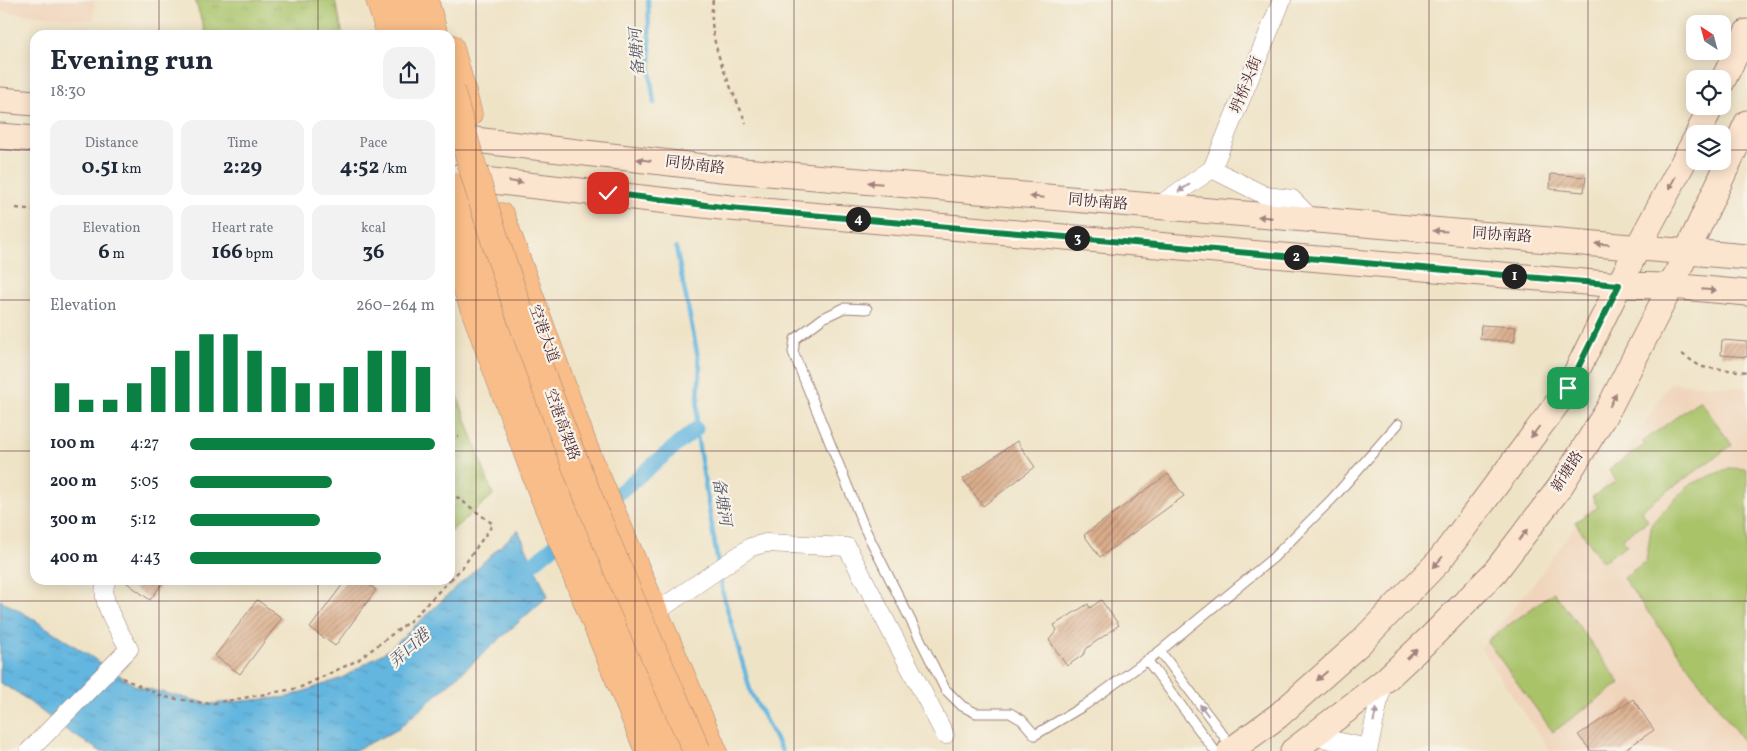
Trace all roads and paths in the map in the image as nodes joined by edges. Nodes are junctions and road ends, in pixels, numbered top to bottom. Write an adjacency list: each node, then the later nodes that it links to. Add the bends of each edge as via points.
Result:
1 (380, 0): 7 (main road)
2 (397, 0): 8 (main road)
3 (424, 0): 9 (main road)
4 (437, 0): 10 (main road)
5 (713, 0): 18 (path, via 716,49)
6 (1282, 0): 23 (street, 坍桥头街)
7 (389, 30)
8 (405, 30)
9 (433, 30)
10 (445, 30)
11 (1747, 32): 12 (main road)
12 (1728, 70)
13 (455, 86): 20 (main road, 空港大道)
14 (0, 100): 15 (main road)
15 (30, 103)
16 (455, 106): 60 (main road, 空港高架路, bridge, via 504,267 567,443)
17 (1747, 123): 32 (main road, 新塘路)
18 (746, 124)
19 (0, 136): 21 (main road)
20 (462, 138): 25 (main road, 空港大道); 28 (main road, 同协南路, one-way to 20, via 721,169)
21 (30, 139)
22 (1686, 157): 31 (main road, one-way to 31)
23 (1212, 169): 28 (street, one-way to 28); 30 (street, via 1266,196 1292,199)
24 (455, 176): 25 (main road)
25 (487, 179): 35 (main road, one-way to 35, via 730,208); 48 (main road, 空港大道, via 584,448)
26 (455, 201): 59 (main road, 空港高架路, via 478,273 548,462 622,652)
27 (16, 208): 29 (path)
28 (1155, 208): 30 (main road, 同协南路, one-way to 28)
29 (30, 209)
30 (1314, 221): 31 (main road, 同协南路, one-way to 30)
31 (1638, 247): 32 (main road, 同协南路); 35 (main road)
32 (1686, 252): 34 (main road, 同协南路); 36 (main road, 新塘路)
33 (455, 256): 58 (main road, via 540,486)
34 (1747, 257)
35 (1619, 285): 36 (main road); 55 (main road, one-way to 55, via 1568,388 1439,561 1359,644 1278,716)
36 (1671, 286): 37 (main road, one-way to 37); 52 (main road, 新塘路, one-way to 36, via 1495,572 1560,487 1609,408)
37 (1747, 293)
38 (867, 309): 50 (lane, via 844,308 823,318 795,339 793,352 865,529 945,689 962,706 976,714 1010,713 1022,720 1035,736)
39 (1682, 354): 40 (path, via 1701,367)
40 (1747, 372)
41 (1398, 424): 49 (lane, via 1333,498 1273,558)
42 (455, 438): 43 (path)
43 (459, 438)
44 (455, 496): 45 (path, via 493,524)
45 (455, 575)
46 (104, 585): 51 (street, via 105,601 129,649)
47 (445, 585): 51 (path, via 411,620 358,660 299,688 210,704 164,697)
48 (653, 614): 53 (street, via 751,547 766,543 847,547); 61 (main road, 空港大道)
49 (1160, 651): 50 (lane); 55 (lane, one-way to 49)
50 (1147, 660): 55 (lane)
51 (108, 671): 57 (street)
52 (1383, 682): 54 (main road, 新塘路); 56 (street, one-way to 52)
53 (945, 735)
54 (1313, 736): 56 (street); 62 (main road, 新塘路)
55 (1226, 750)
56 (1368, 750)
57 (29, 751)
58 (649, 751)
59 (668, 751)
60 (697, 751)
61 (713, 751)
62 (1294, 751)

